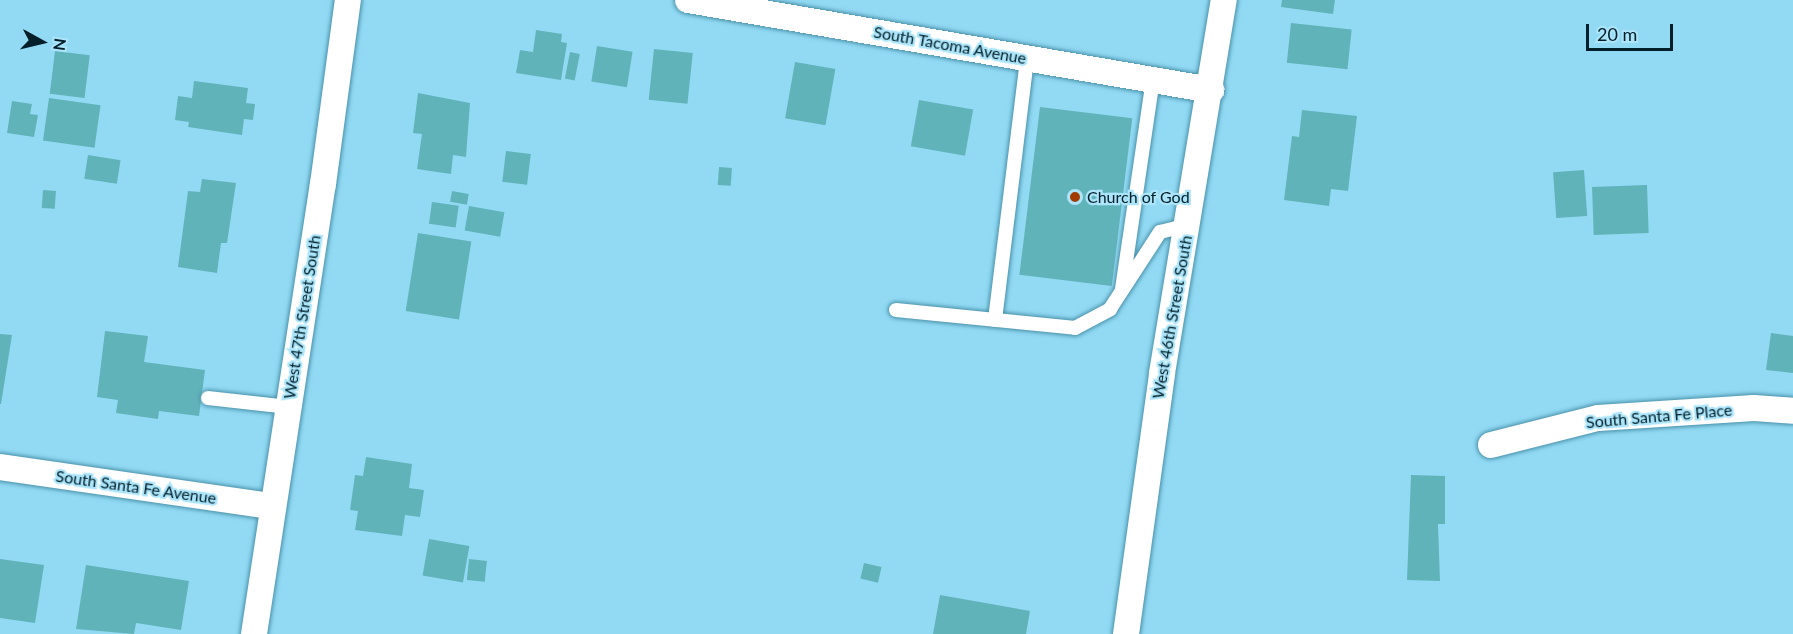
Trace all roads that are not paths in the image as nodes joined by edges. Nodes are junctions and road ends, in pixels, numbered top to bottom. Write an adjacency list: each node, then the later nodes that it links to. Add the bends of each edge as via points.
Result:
1 (348, 0): 12 (street, West 47th Street South)
2 (688, 0): 4 (street, South Tacoma Avenue)
3 (1224, 0): 6 (street, West 46th Street South)
4 (1026, 58): 5 (street, South Tacoma Avenue); 10 (lane)
5 (1153, 80): 6 (street, South Tacoma Avenue); 8 (lane)
6 (1210, 90): 7 (street, West 46th Street South)
7 (1188, 225): 8 (lane, via 1160,232); 18 (street, West 46th Street South, via 1162,373)
8 (1121, 294): 10 (lane, via 1110,309 1075,328)
9 (896, 310): 10 (lane)
10 (995, 320)
11 (208, 398): 12 (lane)
12 (288, 406): 16 (street, West 47th Street South)
13 (1793, 411): 14 (street, South Santa Fe Place, via 1754,408 1598,418)
14 (1491, 445)
15 (0, 467): 16 (street, South Santa Fe Avenue)
16 (272, 507): 17 (street, West 47th Street South)
17 (254, 634)
18 (1126, 634)

